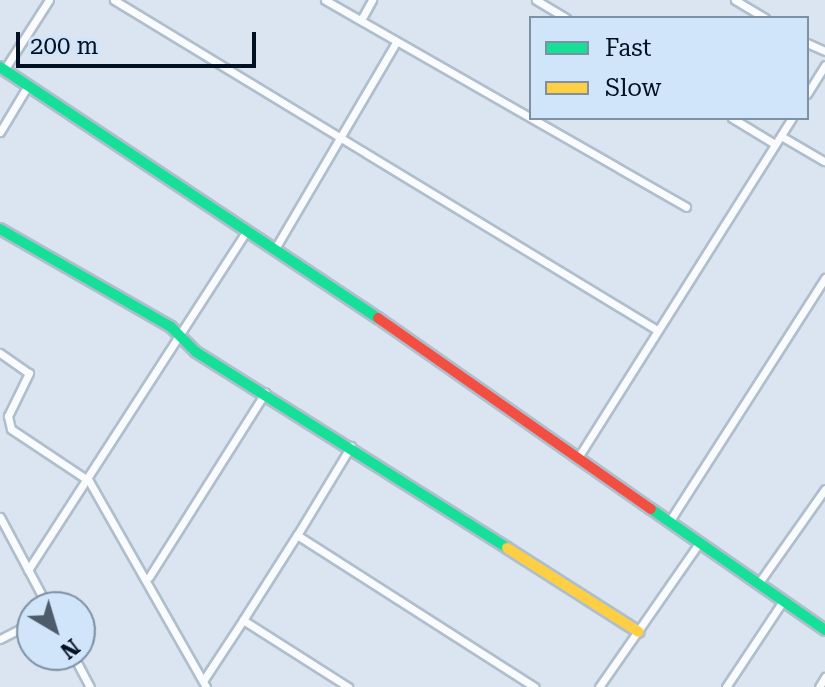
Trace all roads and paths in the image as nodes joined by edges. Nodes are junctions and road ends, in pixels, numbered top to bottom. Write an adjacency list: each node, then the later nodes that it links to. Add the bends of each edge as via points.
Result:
1 (49, 0): 12 (street)
2 (114, 0): 21 (street)
3 (325, 0): 9 (street)
4 (372, 0): 9 (street)
5 (536, 0): 7 (street)
6 (735, 0): 8 (street)
7 (563, 16)
8 (762, 16)
9 (361, 20): 10 (street)
10 (395, 44): 15 (street); 21 (street)
11 (825, 65): 14 (street)
12 (2, 69): 13 (street)
13 (27, 87): 19 (street); 26 (street)
14 (809, 91)
15 (529, 119)
16 (531, 120): 24 (street)
17 (735, 120): 22 (street)
18 (791, 120): 20 (street)
19 (0, 132)
20 (781, 136): 22 (street); 23 (street)
21 (343, 139): 27 (street); 29 (street)
22 (775, 144): 29 (street)
23 (824, 161)
24 (686, 207)
25 (0, 229): 30 (street)
26 (247, 230): 27 (street); 30 (street)
27 (276, 247): 34 (street)
28 (825, 278): 38 (street)
29 (657, 330): 34 (street)
30 (182, 337): 32 (street); 35 (street)
31 (0, 353): 35 (street, via 29,373 8,416 11,429)
32 (265, 393): 33 (street); 42 (street)
33 (352, 445): 39 (street); 48 (street)
34 (579, 456): 38 (street)
35 (89, 481): 41 (street); 42 (street)
36 (825, 489): 43 (street)
37 (0, 517): 41 (street)
38 (669, 522): 40 (street)
39 (297, 535): 46 (street); 52 (street)
40 (699, 543): 43 (street); 48 (street)
41 (28, 570): 44 (street)
42 (149, 577): 50 (street)
43 (758, 584): 45 (street)
44 (39, 591)
45 (783, 601): 47 (street); 54 (street)
46 (243, 620): 50 (street); 51 (street)
47 (825, 630)
48 (639, 632): 53 (street)
49 (825, 677): 55 (street)
50 (204, 684)
51 (348, 687)
52 (535, 687)
53 (599, 687)
54 (726, 687)
55 (819, 687)

